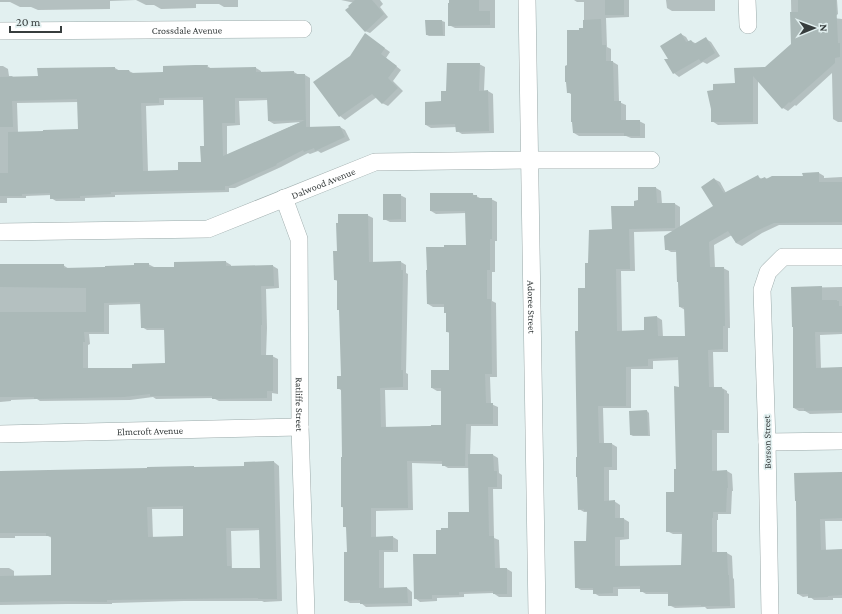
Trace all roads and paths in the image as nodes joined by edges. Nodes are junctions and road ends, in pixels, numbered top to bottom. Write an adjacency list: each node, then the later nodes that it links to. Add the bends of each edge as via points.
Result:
1 (527, 0): 6 (street, Adoree Street)
2 (747, 0): 3 (street)
3 (748, 25)
4 (303, 29): 5 (street, Crossdale Avenue)
5 (0, 30)
6 (529, 160): 7 (street, Dalwood Avenue); 8 (street, Dalwood Avenue, via 375,162); 16 (street, Adoree Street)
7 (651, 160)
8 (284, 198): 9 (street, Dalwood Avenue, via 208,229); 11 (street, Ratliffe Street, via 299,239)
9 (0, 232)
10 (842, 257): 14 (street, Borson Street, via 783,258 768,272 762,290)
11 (300, 427): 12 (street, Elmcroft Avenue); 15 (street, Ratliffe Street)
12 (0, 434)
13 (842, 441): 14 (street)
14 (767, 442): 17 (street, Borson Street)
15 (306, 614)
16 (537, 614)
17 (770, 614)

